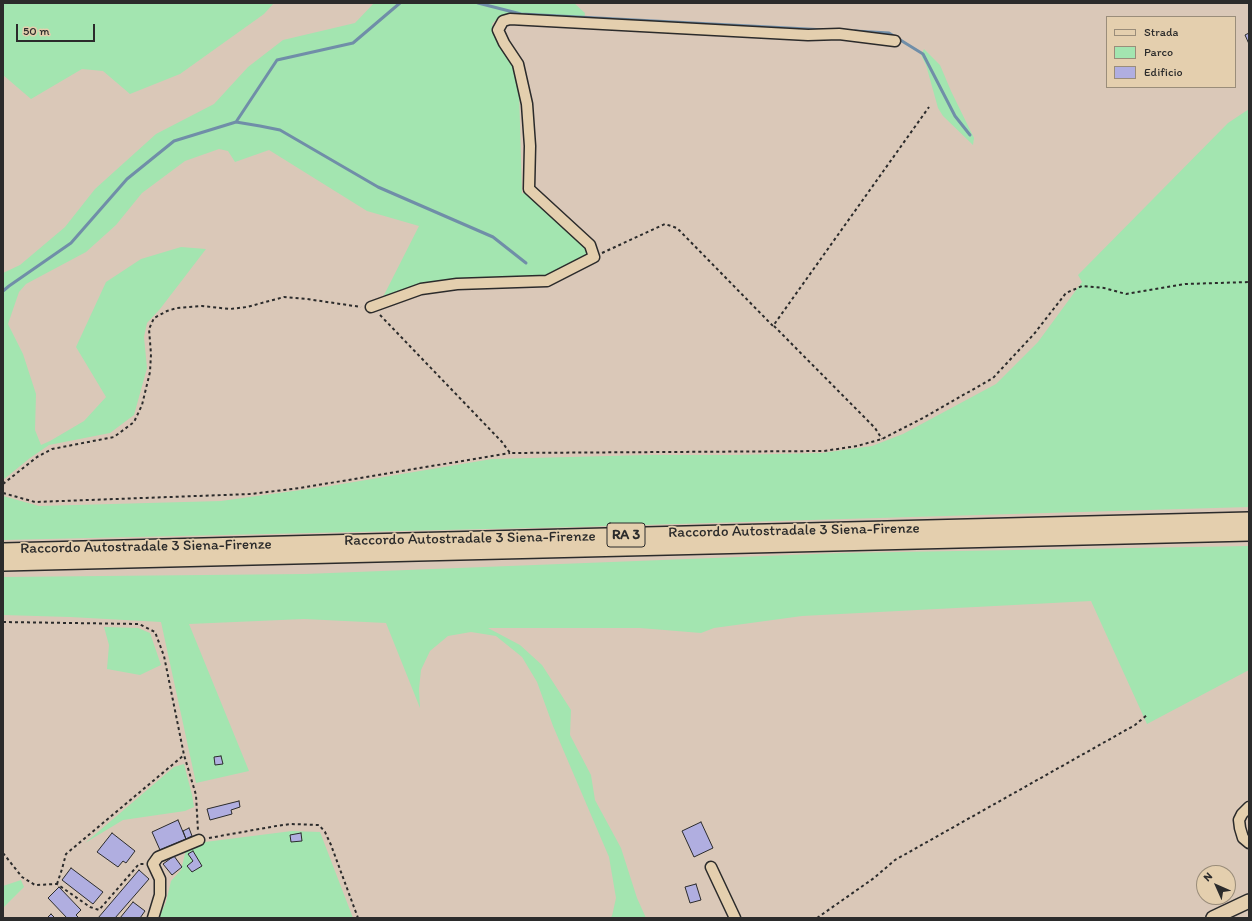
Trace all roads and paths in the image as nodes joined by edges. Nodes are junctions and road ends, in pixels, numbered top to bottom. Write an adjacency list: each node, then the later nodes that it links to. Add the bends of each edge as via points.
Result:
1 (895, 41): 3 (lane, via 839,34 808,35 510,19 503,21 498,30 518,64 528,104 529,188 590,245)
2 (929, 107): 6 (path)
3 (594, 257): 5 (lane, via 547,281 457,284 428,288); 6 (path, via 665,224 677,228)
4 (1249, 282): 7 (path, via 1184,284 1126,294 1082,286 1066,293 1034,334 993,378)
5 (372, 306): 8 (path); 9 (path, via 357,308 284,297 247,307 230,309 202,306 167,311 154,318 148,329 150,372 142,405 134,422 114,437 52,449 37,457)
6 (773, 326): 7 (path, via 875,428)
7 (882, 439): 8 (path, via 824,451)
8 (510, 453): 10 (path, via 251,494 35,502)
9 (3, 484)
10 (3, 493)
11 (1249, 520): 13 (highway, Raccordo Autostradale 3 Siena-Firenze / RA 3)
12 (1249, 533): 14 (highway, Raccordo Autostradale 3 Siena-Firenze / RA 3)
13 (3, 551)
14 (3, 563)
15 (3, 622): 17 (path, via 139,624 155,632 164,656)
16 (1147, 715): 29 (path, via 895,860)
17 (184, 755): 19 (path, via 196,794); 24 (path, via 66,854)
18 (1249, 807): 20 (lane, via 1240,817 1239,824 1243,838)
19 (199, 840): 22 (lane, via 158,857); 27 (path, via 291,824 319,825 328,839)
20 (1249, 843)
21 (3, 853): 24 (path, via 22,877 35,885)
22 (153, 864): 24 (path, via 139,864 99,910 90,907); 26 (lane, via 160,879 160,895)
23 (711, 867): 28 (lane)
24 (57, 884)
25 (1249, 900): 30 (main road)
26 (153, 918)
27 (358, 918)
28 (735, 918)
29 (817, 918)
30 (1213, 918)

